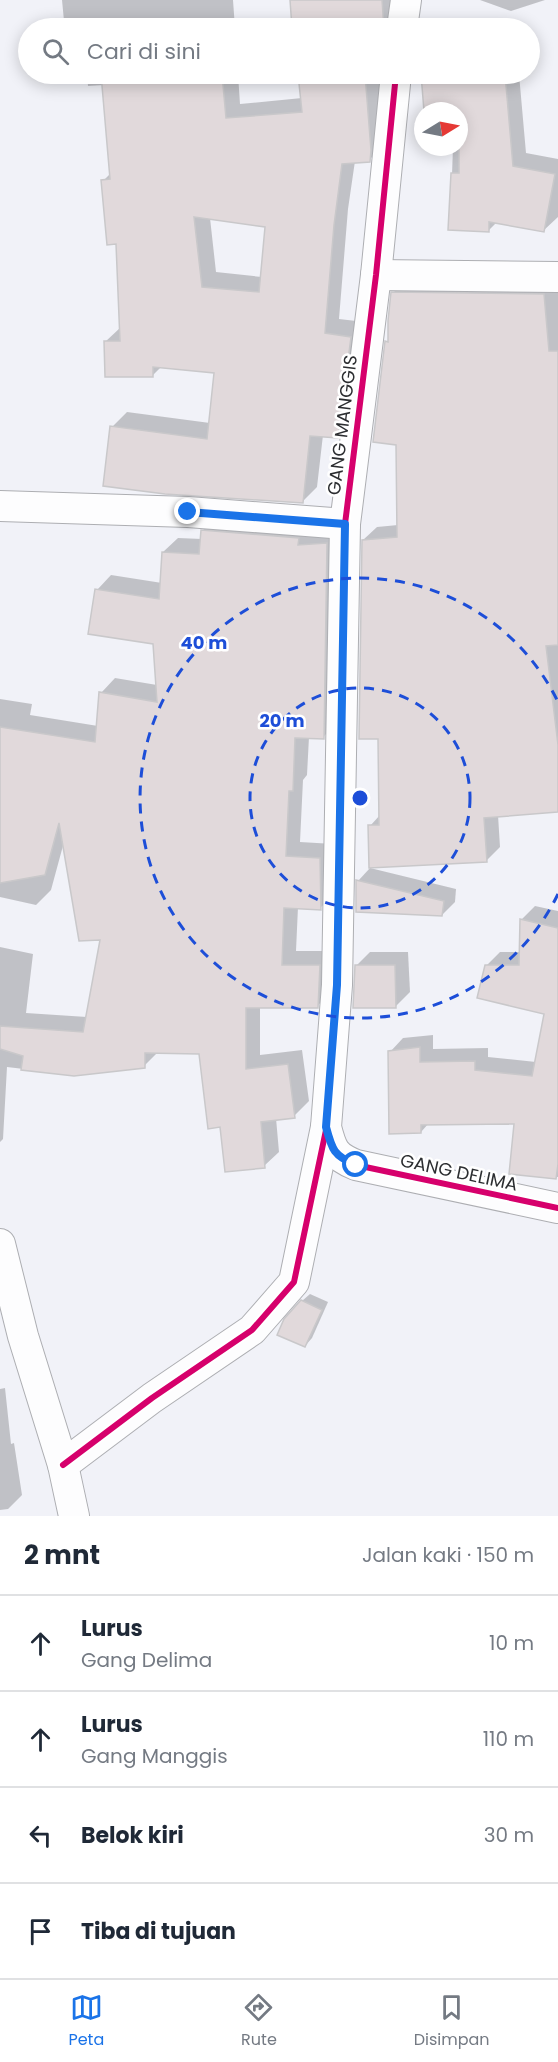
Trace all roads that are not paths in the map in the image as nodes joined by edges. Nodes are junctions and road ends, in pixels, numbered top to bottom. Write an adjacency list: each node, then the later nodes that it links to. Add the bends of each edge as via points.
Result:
1 (406, 0): 2 (street)
2 (403, 18)
3 (395, 84): 4 (street, GANG MANGGIS)
4 (376, 275): 5 (street); 7 (street, GANG MANGGIS)
5 (558, 277)
6 (0, 506): 7 (street, via 188,512)
7 (345, 524): 8 (street, GANG MANGGIS, via 337,985)
8 (328, 1116): 9 (street, GANG DELIMA, via 331,1146 339,1158 356,1165); 11 (street, GANG MANGGIS, via 294,1282 252,1330)
9 (558, 1204)
10 (0, 1244): 11 (street, via 22,1336)
11 (63, 1465): 12 (street)
12 (74, 1516)

